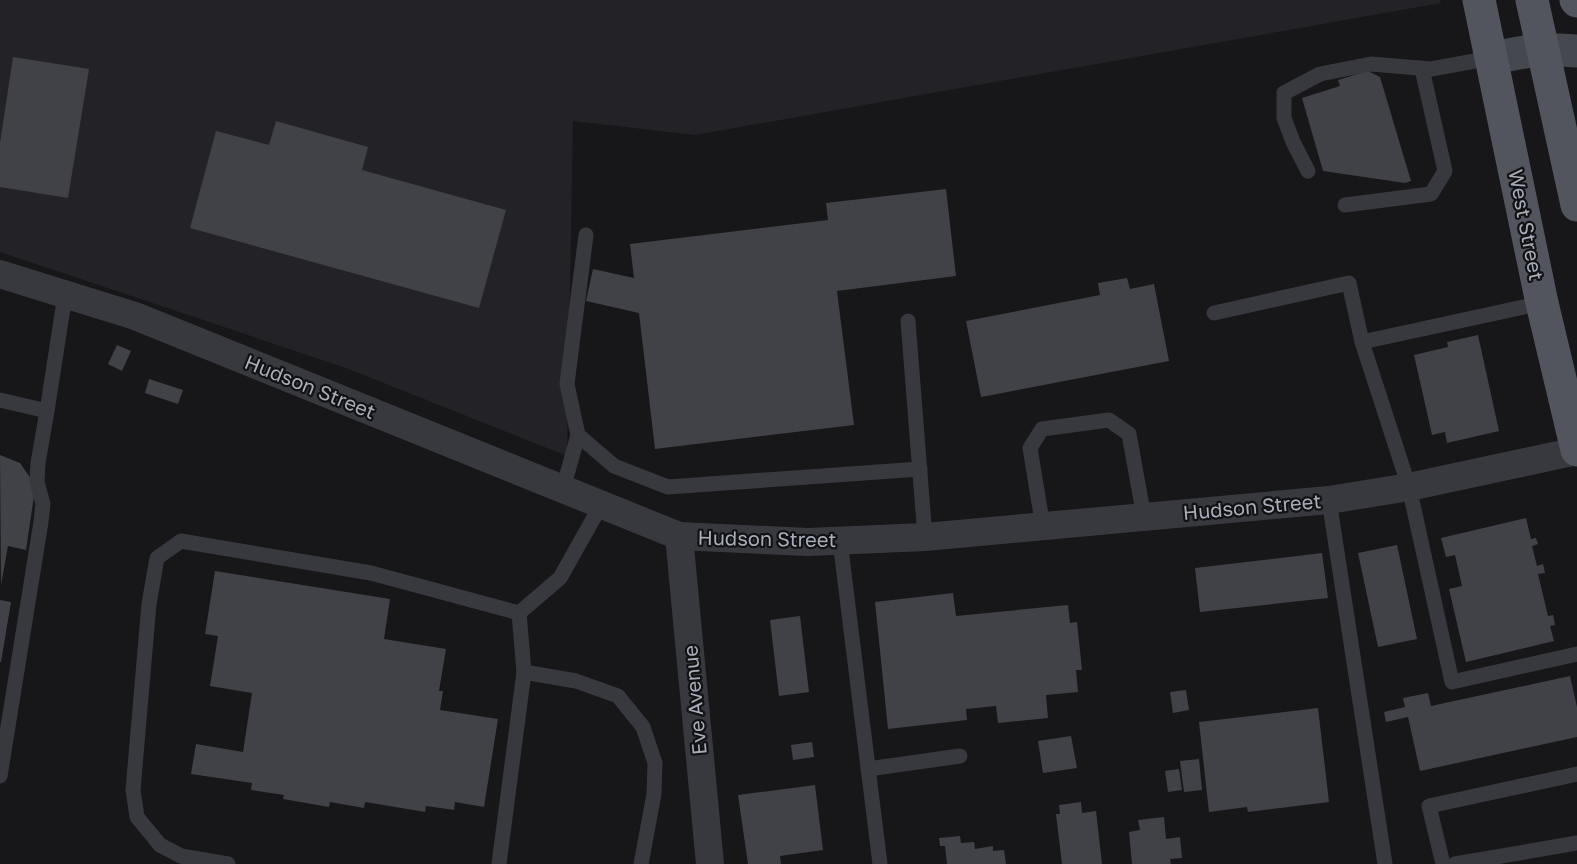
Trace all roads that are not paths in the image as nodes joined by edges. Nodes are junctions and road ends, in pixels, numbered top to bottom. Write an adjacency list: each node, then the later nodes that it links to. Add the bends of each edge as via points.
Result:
1 (1479, 0): 5 (main road, West Street)
2 (1532, 0): 3 (main road)
3 (1542, 49): 4 (main road); 5 (main road); 8 (main road)
4 (1577, 51)
5 (1491, 58): 6 (lane); 15 (main road, West Street)
6 (1422, 69): 9 (lane, via 1371,64 1320,74 1284,93 1284,118); 10 (lane, via 1444,171 1431,194)
7 (1577, 130): 8 (main road)
8 (1567, 164): 11 (main road)
9 (1308, 171)
10 (1345, 205)
11 (1577, 205)
12 (586, 236): 21 (lane, via 567,384)
13 (0, 274): 14 (street, Hudson Street)
14 (66, 295): 20 (lane); 25 (street, Hudson Street, via 135,316)
15 (1542, 303): 18 (lane); 22 (main road, West Street)
16 (1214, 313): 18 (lane, via 1349,283)
17 (908, 321): 23 (lane)
18 (1362, 342): 24 (lane)
19 (0, 400): 20 (lane)
20 (47, 411): 39 (lane, via 38,463 41,522)
21 (578, 435): 23 (lane, via 614,465 668,487); 25 (lane)
22 (1577, 451): 24 (street, Hudson Street)
23 (920, 468): 31 (lane)
24 (1409, 487): 26 (street, Hudson Street); 34 (lane, via 1452,682)
25 (563, 489): 27 (street, Hudson Street)
26 (1329, 500): 28 (street, Hudson Street); 46 (lane)
27 (601, 505): 30 (street, Hudson Street); 33 (lane, via 560,578)
28 (1144, 517): 29 (street, Hudson Street); 29 (lane, via 1129,434 1109,420 1042,429 1030,448)
29 (1042, 527): 31 (street, Hudson Street)
30 (679, 536): 32 (street, Hudson Street); 44 (street, Eve Avenue)
31 (925, 537): 32 (street, Hudson Street)
32 (840, 541): 37 (lane)
33 (519, 613): 35 (lane); 41 (lane, via 371,573 181,541 157,558 149,604 133,790 137,817 160,845 181,856)
34 (1577, 654)
35 (524, 672): 42 (lane); 43 (lane, via 576,681 618,696 643,727 655,773)
36 (960, 756): 37 (lane)
37 (868, 769): 45 (lane)
38 (1577, 774): 47 (lane, via 1429,806)
39 (0, 776)
40 (1577, 843): 48 (lane)
41 (228, 864)
42 (499, 864)
43 (641, 864)
44 (710, 864)
45 (880, 864)
46 (1384, 864)
47 (1443, 864)
48 (1455, 864)

